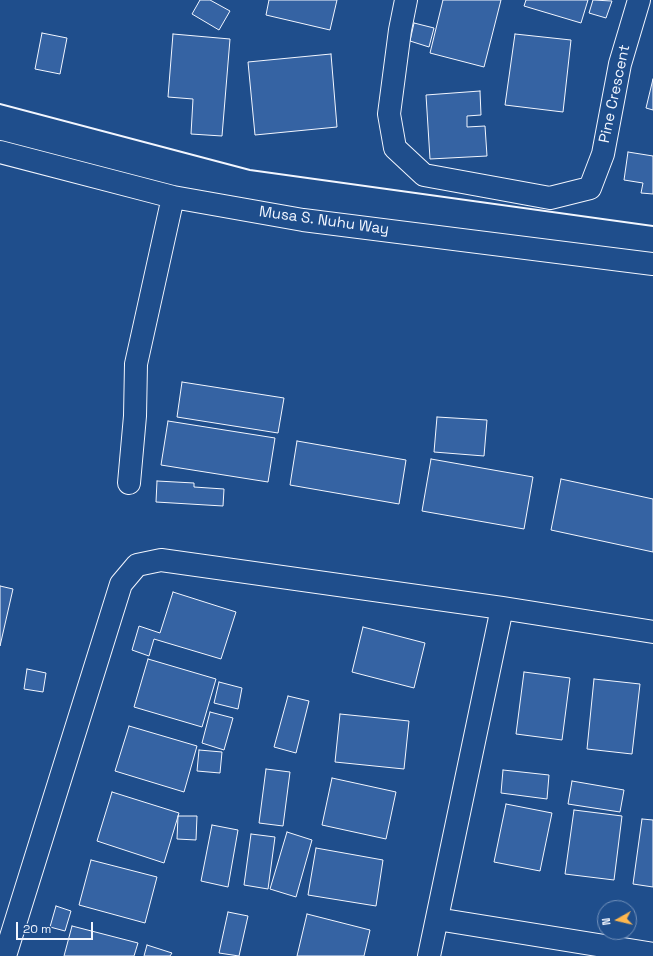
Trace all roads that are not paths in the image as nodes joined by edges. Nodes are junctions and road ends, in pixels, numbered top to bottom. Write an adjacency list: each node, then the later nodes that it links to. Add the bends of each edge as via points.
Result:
1 (406, 0): 2 (street, Pine Crescent, via 389,114 395,148 424,175 550,198 590,188 603,154 620,64)
2 (638, 0)
3 (0, 152): 4 (street, Musa S. Nuhu Way)
4 (173, 197): 5 (street, Musa S. Nuhu Way, via 303,220); 6 (street, via 136,364 135,416)
5 (653, 264)
6 (129, 484)
7 (502, 608): 8 (street); 9 (street); 11 (street, via 161,560 137,565 121,584)
8 (653, 632)
9 (437, 919): 10 (street); 12 (street)
10 (653, 954)
11 (5, 956)
12 (429, 956)

